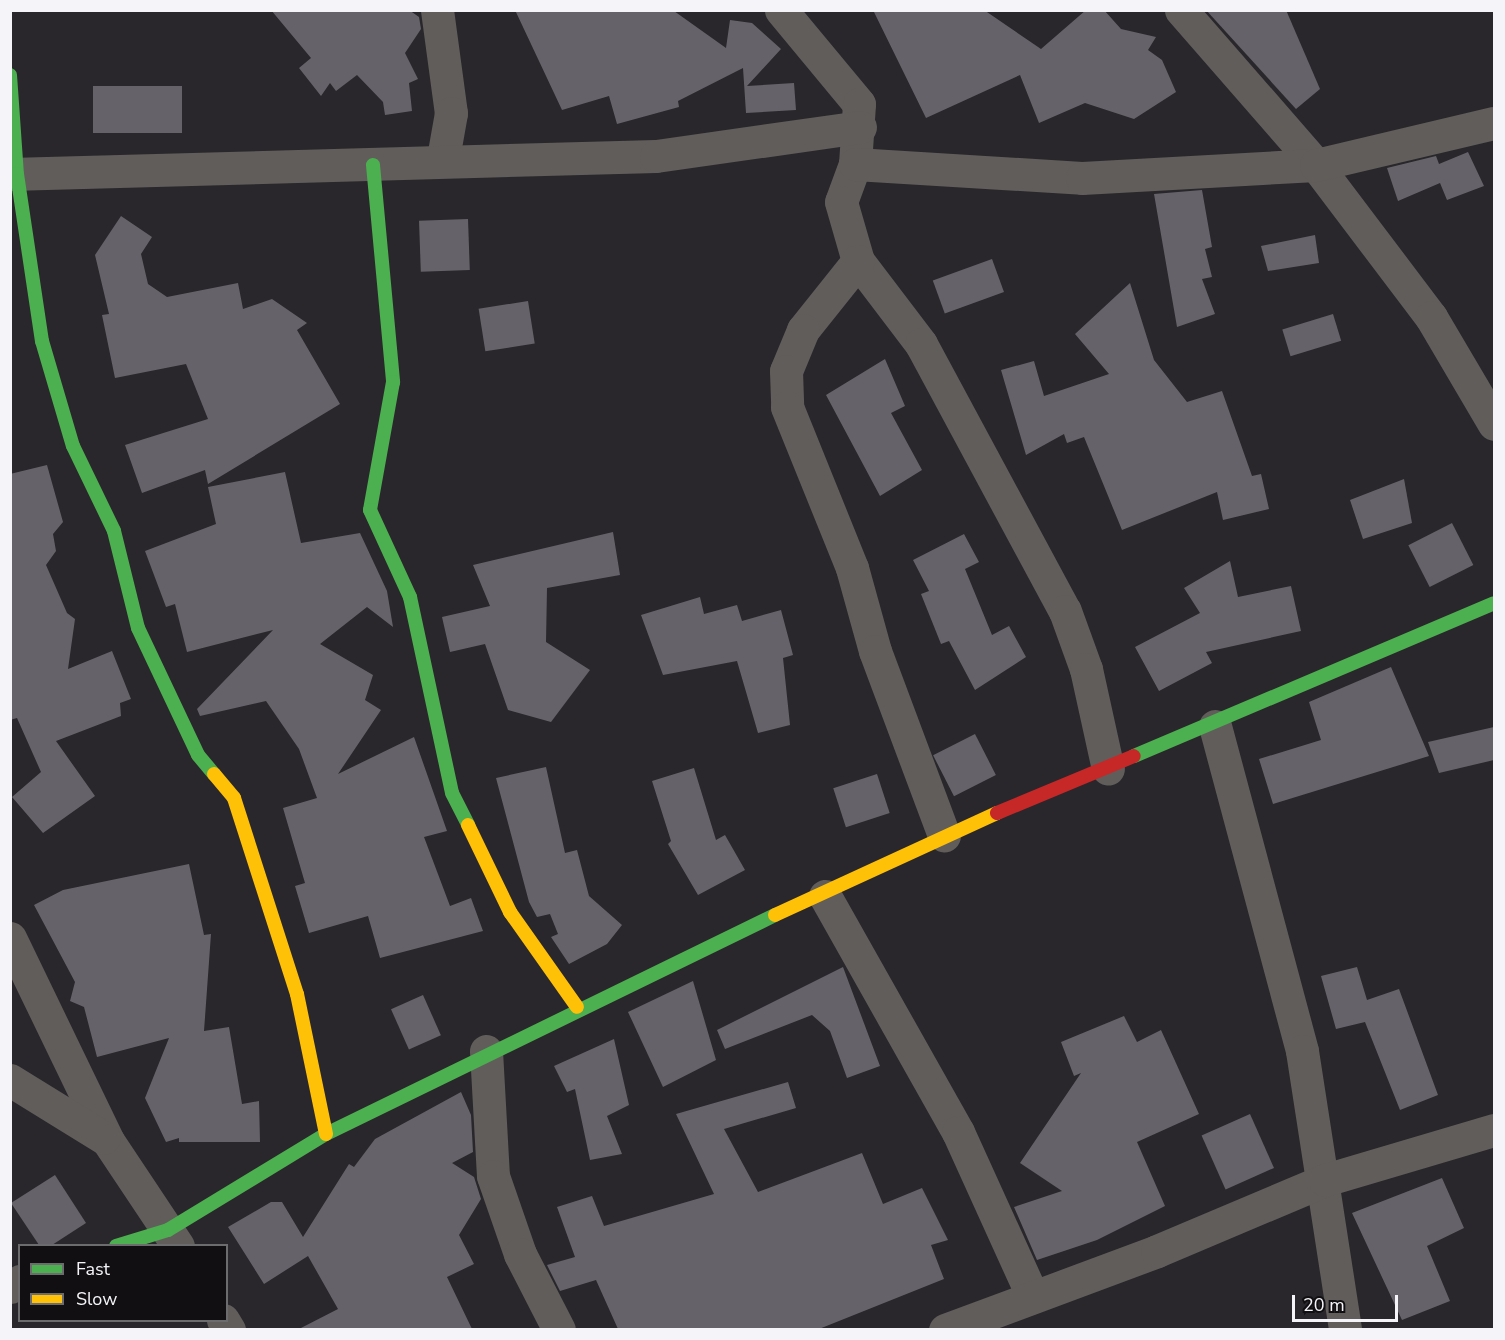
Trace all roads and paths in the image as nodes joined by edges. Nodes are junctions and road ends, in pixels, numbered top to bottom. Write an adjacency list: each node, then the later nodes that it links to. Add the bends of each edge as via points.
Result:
1 (437, 10): 7 (street, via 451,113)
2 (781, 10): 6 (street, via 859,104)
3 (1181, 10): 10 (street)
4 (10, 75): 11 (street)
5 (1494, 123): 10 (street)
6 (860, 127): 7 (street, via 656,156); 8 (street)
7 (443, 158): 9 (street)
8 (855, 164): 10 (street, via 1082,178); 12 (street, via 841,202)
9 (373, 165): 11 (street); 20 (street, via 393,382 370,510 410,597 452,793 510,912)
10 (1316, 165): 13 (street, via 1431,317)
11 (14, 174): 24 (street, via 42,340 73,446 114,531 138,628 198,755 234,798 297,994)
12 (858, 261): 16 (street, via 921,344 1065,611 1086,669); 17 (street, via 803,330 786,372 787,406 852,568 876,651)
13 (1494, 424)
14 (1494, 603): 15 (street)
15 (1215, 726): 16 (street); 26 (street, via 1302,1051)
16 (1108, 769): 17 (street)
17 (944, 836): 18 (street)
18 (825, 896): 20 (street, via 733,931); 29 (street, via 958,1132)
19 (10, 938): 25 (street)
20 (577, 1006): 21 (street)
21 (486, 1052): 24 (street); 31 (street, via 493,1176 520,1254)
22 (10, 1080): 25 (street)
23 (1494, 1130): 26 (street)
24 (326, 1134): 27 (street)
25 (108, 1141): 27 (street)
26 (1325, 1180): 29 (street); 32 (street)
27 (173, 1238): 28 (street)
28 (124, 1244)
29 (1033, 1297): 30 (street)
30 (964, 1326)
31 (559, 1329)
32 (1345, 1329)

